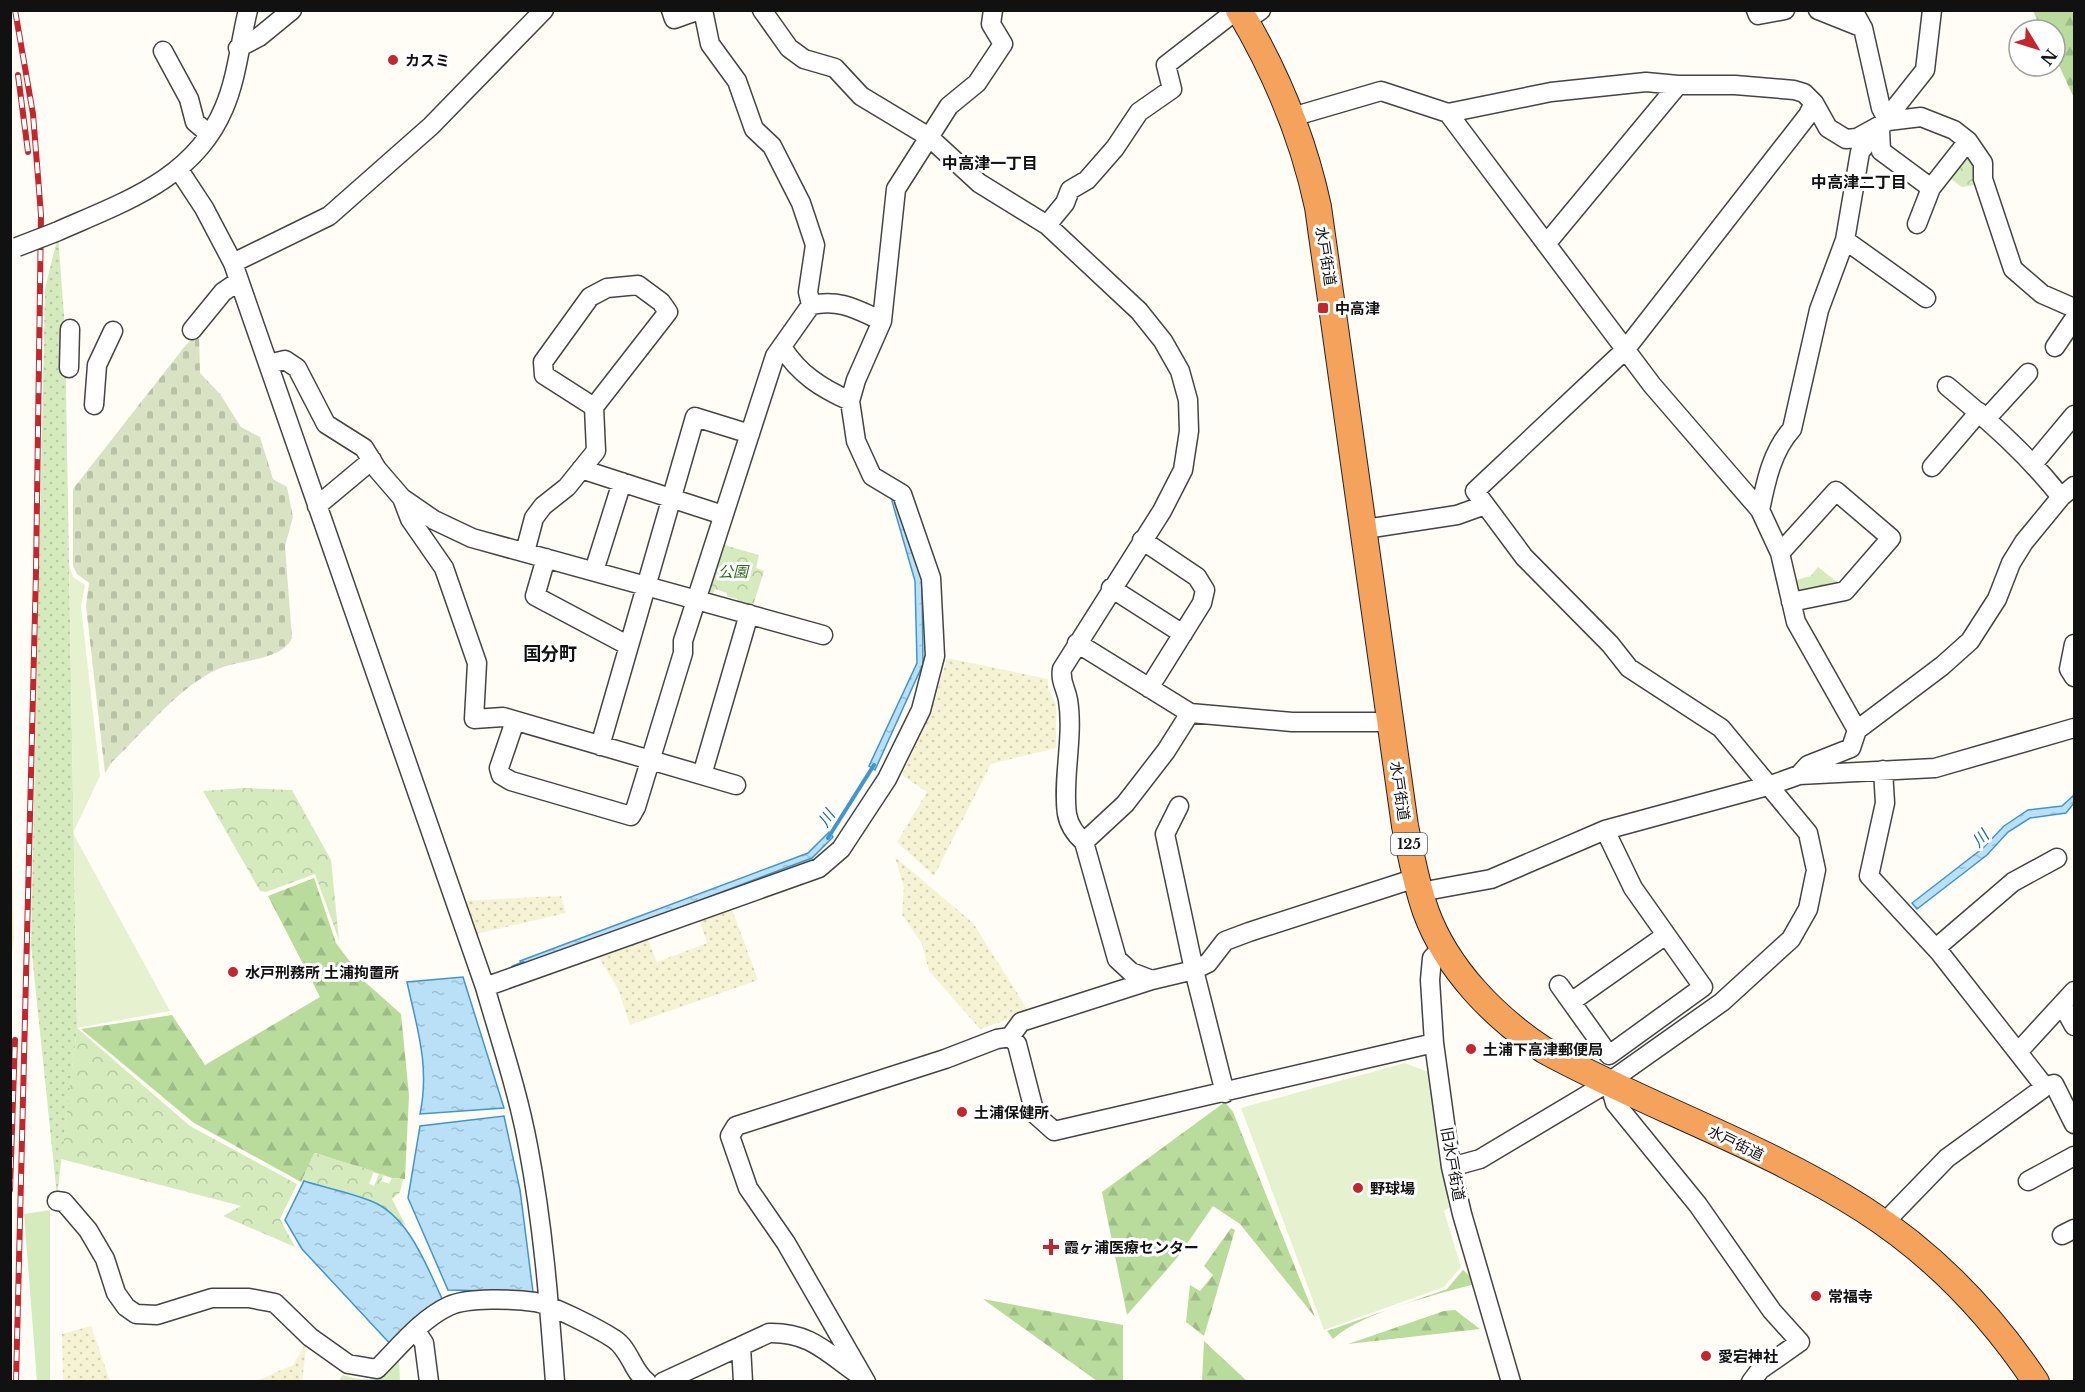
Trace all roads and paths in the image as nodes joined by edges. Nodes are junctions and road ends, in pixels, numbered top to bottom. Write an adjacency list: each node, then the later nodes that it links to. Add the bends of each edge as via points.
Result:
1 (248, 10): 15 (street)
2 (292, 10): 15 (street, via 259,37)
3 (544, 10): 32 (street, via 431,126 329,216)
4 (671, 10): 5 (street, via 674,19)
5 (701, 10): 35 (street, via 710,44 736,81 754,129 772,146 801,203 815,245 808,292)
6 (762, 10): 23 (street, via 789,48 804,59 835,68 861,96)
7 (993, 10): 23 (street, via 991,24 1003,44 977,83 949,106)
8 (1756, 10): 9 (street, via 1758,15)
9 (1785, 10)
10 (1818, 10): 14 (street)
11 (1853, 10): 14 (street)
12 (1932, 10): 21 (street, via 1925,70)
13 (1245, 13): 20 (highway, 水戸街道 / 125); 28 (street, via 1166,65 1172,88 1139,112 1087,180 1070,190)
14 (1863, 28): 21 (street)
15 (238, 48): 22 (street, via 224,108)
16 (163, 51): 22 (street, via 189,99 195,122)
17 (1678, 86): 18 (street, via 1794,90); 19 (street, via 1646,82 1551,92); 30 (street)
18 (1814, 103): 21 (street, via 1828,128 1846,139); 44 (street)
19 (1448, 113): 20 (street, via 1381,91); 30 (street)
20 (1292, 117): 67 (highway, 水戸街道 / 125, via 1312,178 1323,235)
21 (1884, 125): 24 (street, via 1921,117 1954,130); 26 (street, via 1881,151); 29 (street, via 1860,152)
22 (209, 134): 25 (street)
23 (929, 138): 28 (street, via 979,183); 38 (street, via 896,189)
24 (1968, 141): 26 (street); 36 (street, via 1983,163 1983,179 2013,269 2042,294)
25 (178, 170): 31 (street, bridge, via 117,207); 32 (street, via 204,208)
26 (1931, 189): 27 (street)
27 (1917, 224)
28 (1047, 225): 68 (street, via 1139,311 1180,371 1188,400 1189,431 1183,470)
29 (1845, 240): 34 (street); 65 (street, via 1819,310 1792,429 1781,440)
30 (1546, 244): 44 (street)
31 (14, 249)
32 (233, 263): 33 (street)
33 (239, 281): 40 (street, via 223,292); 45 (street)
34 (1926, 298)
35 (811, 305): 38 (street, via 829,301); 42 (street)
36 (2074, 308)
37 (2074, 319): 43 (street)
38 (882, 321): 49 (street)
39 (70, 329): 46 (street)
40 (192, 330)
41 (113, 332): 50 (street, via 97,365)
42 (782, 347): 49 (street, via 793,364 820,387); 54 (street, via 775,356)
43 (2055, 347)
44 (1626, 350): 64 (street, via 1475,492); 65 (street)
45 (268, 364): 55 (street, via 285,360 297,368 326,424 364,448); 63 (street)
46 (69, 368)
47 (2028, 373): 53 (street)
48 (1947, 386): 53 (street)
49 (850, 401): 108 (street, via 856,441 864,459 872,476 902,494 931,578 935,656 921,710 887,779 841,849 819,868)
50 (94, 405)
51 (594, 407): 51 (street, via 544,375 543,362 590,297 607,288 638,285 668,312); 58 (street, via 596,451)
52 (2074, 415): 56 (street)
53 (1983, 416): 56 (street); 57 (street)
54 (750, 434): 62 (street, via 695,417); 66 (street)
55 (372, 460): 61 (street); 63 (street)
56 (2034, 463): 60 (street)
57 (1932, 467)
58 (581, 469): 59 (street); 69 (street, via 534,518)
59 (621, 482): 62 (street); 72 (street)
60 (2068, 491): 89 (street, via 2024,542 1997,599 1971,640)
61 (402, 498): 69 (street, via 434,520 472,538); 86 (street, via 410,519 444,568 477,663 474,719 503,717)
62 (671, 498): 66 (street); 73 (street)
63 (317, 506): 108 (street)
64 (1485, 506): 67 (street, via 1457,515); 96 (street, via 1524,557 1629,668 1721,728)
65 (1760, 510): 70 (street)
66 (723, 514): 75 (street)
67 (1365, 529): 87 (highway, 水戸街道 / 125)
68 (1142, 540): 74 (street); 79 (street, via 1197,577 1205,591)
69 (525, 552): 71 (street)
70 (1780, 553): 76 (street); 76 (street, via 1836,491 1891,538 1845,591)
71 (546, 558): 72 (street); 82 (street, via 536,596)
72 (594, 571): 73 (street)
73 (646, 586): 75 (street); 82 (street)
74 (1111, 588): 79 (street); 80 (street)
75 (696, 600): 77 (street); 91 (street)
76 (1791, 602): 89 (street, via 1797,622)
77 (749, 614): 78 (street); 94 (street)
78 (823, 634)
79 (1183, 634): 84 (street)
80 (1077, 643): 84 (street); 99 (street, via 1062,669 1060,681 1068,699 1070,725 1067,814 1073,832)
81 (2074, 644): 83 (street, via 2069,669)
82 (629, 646): 90 (street)
83 (2074, 677)
84 (1149, 688): 85 (street)
85 (1190, 713): 87 (street, via 1292,722); 99 (street, via 1125,804)
86 (515, 721): 90 (street); 91 (street, via 499,768 501,775 511,782 623,816 631,816 636,807)
87 (1391, 722): 101 (highway, 水戸街道 / 125, via 1405,826)
88 (2074, 728): 92 (street, via 1935,768)
89 (1857, 730): 93 (street, via 1851,748 1808,765)
90 (600, 746): 91 (street)
91 (651, 760): 94 (street)
92 (1883, 770): 93 (street); 104 (street, via 1885,803 1869,876)
93 (1799, 774): 96 (street)
94 (702, 775): 95 (street)
95 (736, 785)
96 (1771, 785): 98 (street); 117 (street, via 1808,833 1816,870 1809,909 1791,939 1722,1002)
97 (1179, 806): 105 (street, via 1165,834)
98 (1605, 830): 101 (street, via 1491,879); 102 (street, via 1633,888)
99 (1084, 842): 106 (street, via 1117,959 1131,972)
100 (2057, 858): 104 (street, via 2013,882)
101 (1418, 885): 103 (highway, 水戸街道 / 125, via 1426,913); 105 (street, via 1225,941 1208,963)
102 (1666, 935): 110 (street); 114 (street, via 1703,987 1609,1055)
103 (1443, 946): 113 (street, 旧水戸街道, via 1434,953 1430,967); 116 (highway, 水戸街道 / 125, via 1499,1016 1544,1050)
104 (1936, 948): 115 (street)
105 (1194, 970): 106 (street); 119 (street)
106 (1152, 980): 112 (street, via 1021,1022)
107 (1559, 985): 110 (street)
108 (485, 987): 126 (street, via 528,1144 546,1256)
109 (2068, 998): 111 (street); 115 (street)
110 (1571, 1002): 114 (street)
111 (2074, 1026)
112 (1010, 1037): 119 (street, via 1017,1044 1035,1114 1054,1131); 129 (street, via 746,1120 730,1136 748,1188 786,1244)
113 (1434, 1043): 119 (street); 122 (street, 旧水戸街道)
114 (1606, 1050): 116 (street, via 1590,1060)
115 (2018, 1052): 118 (street)
116 (1586, 1072): 117 (highway, 水戸街道 / 125)
117 (1609, 1082): 122 (street, via 1480,1159); 125 (highway, 水戸街道 / 125, via 1815,1181); 136 (street, via 1615,1103 1698,1205 1772,1311 1800,1342 1760,1370)
118 (2045, 1087): 120 (street, via 2054,1084); 125 (street, via 1947,1158)
119 (1226, 1093)
120 (2074, 1124)
121 (2074, 1156): 123 (street)
122 (1451, 1167): 135 (street, 旧水戸街道)
123 (2028, 1181)
124 (57, 1201): 127 (street, via 64,1202 88,1230 105,1259 116,1293 136,1314 157,1315 212,1298 276,1303 310,1337 348,1364 377,1369)
125 (1884, 1223): 137 (highway, 水戸街道 / 125, via 1962,1290)
126 (549, 1306): 127 (street, via 534,1302 460,1302); 131 (street); 132 (street, via 614,1339)
127 (416, 1330): 130 (street, via 424,1343)
128 (741, 1346): 129 (street, via 769,1333 798,1336 820,1345); 133 (street); 134 (street)
129 (866, 1381)
130 (429, 1382)
131 (555, 1382)
132 (647, 1382)
133 (663, 1382)
134 (743, 1382)
135 (1511, 1382)
136 (1751, 1382)
137 (2036, 1382)

